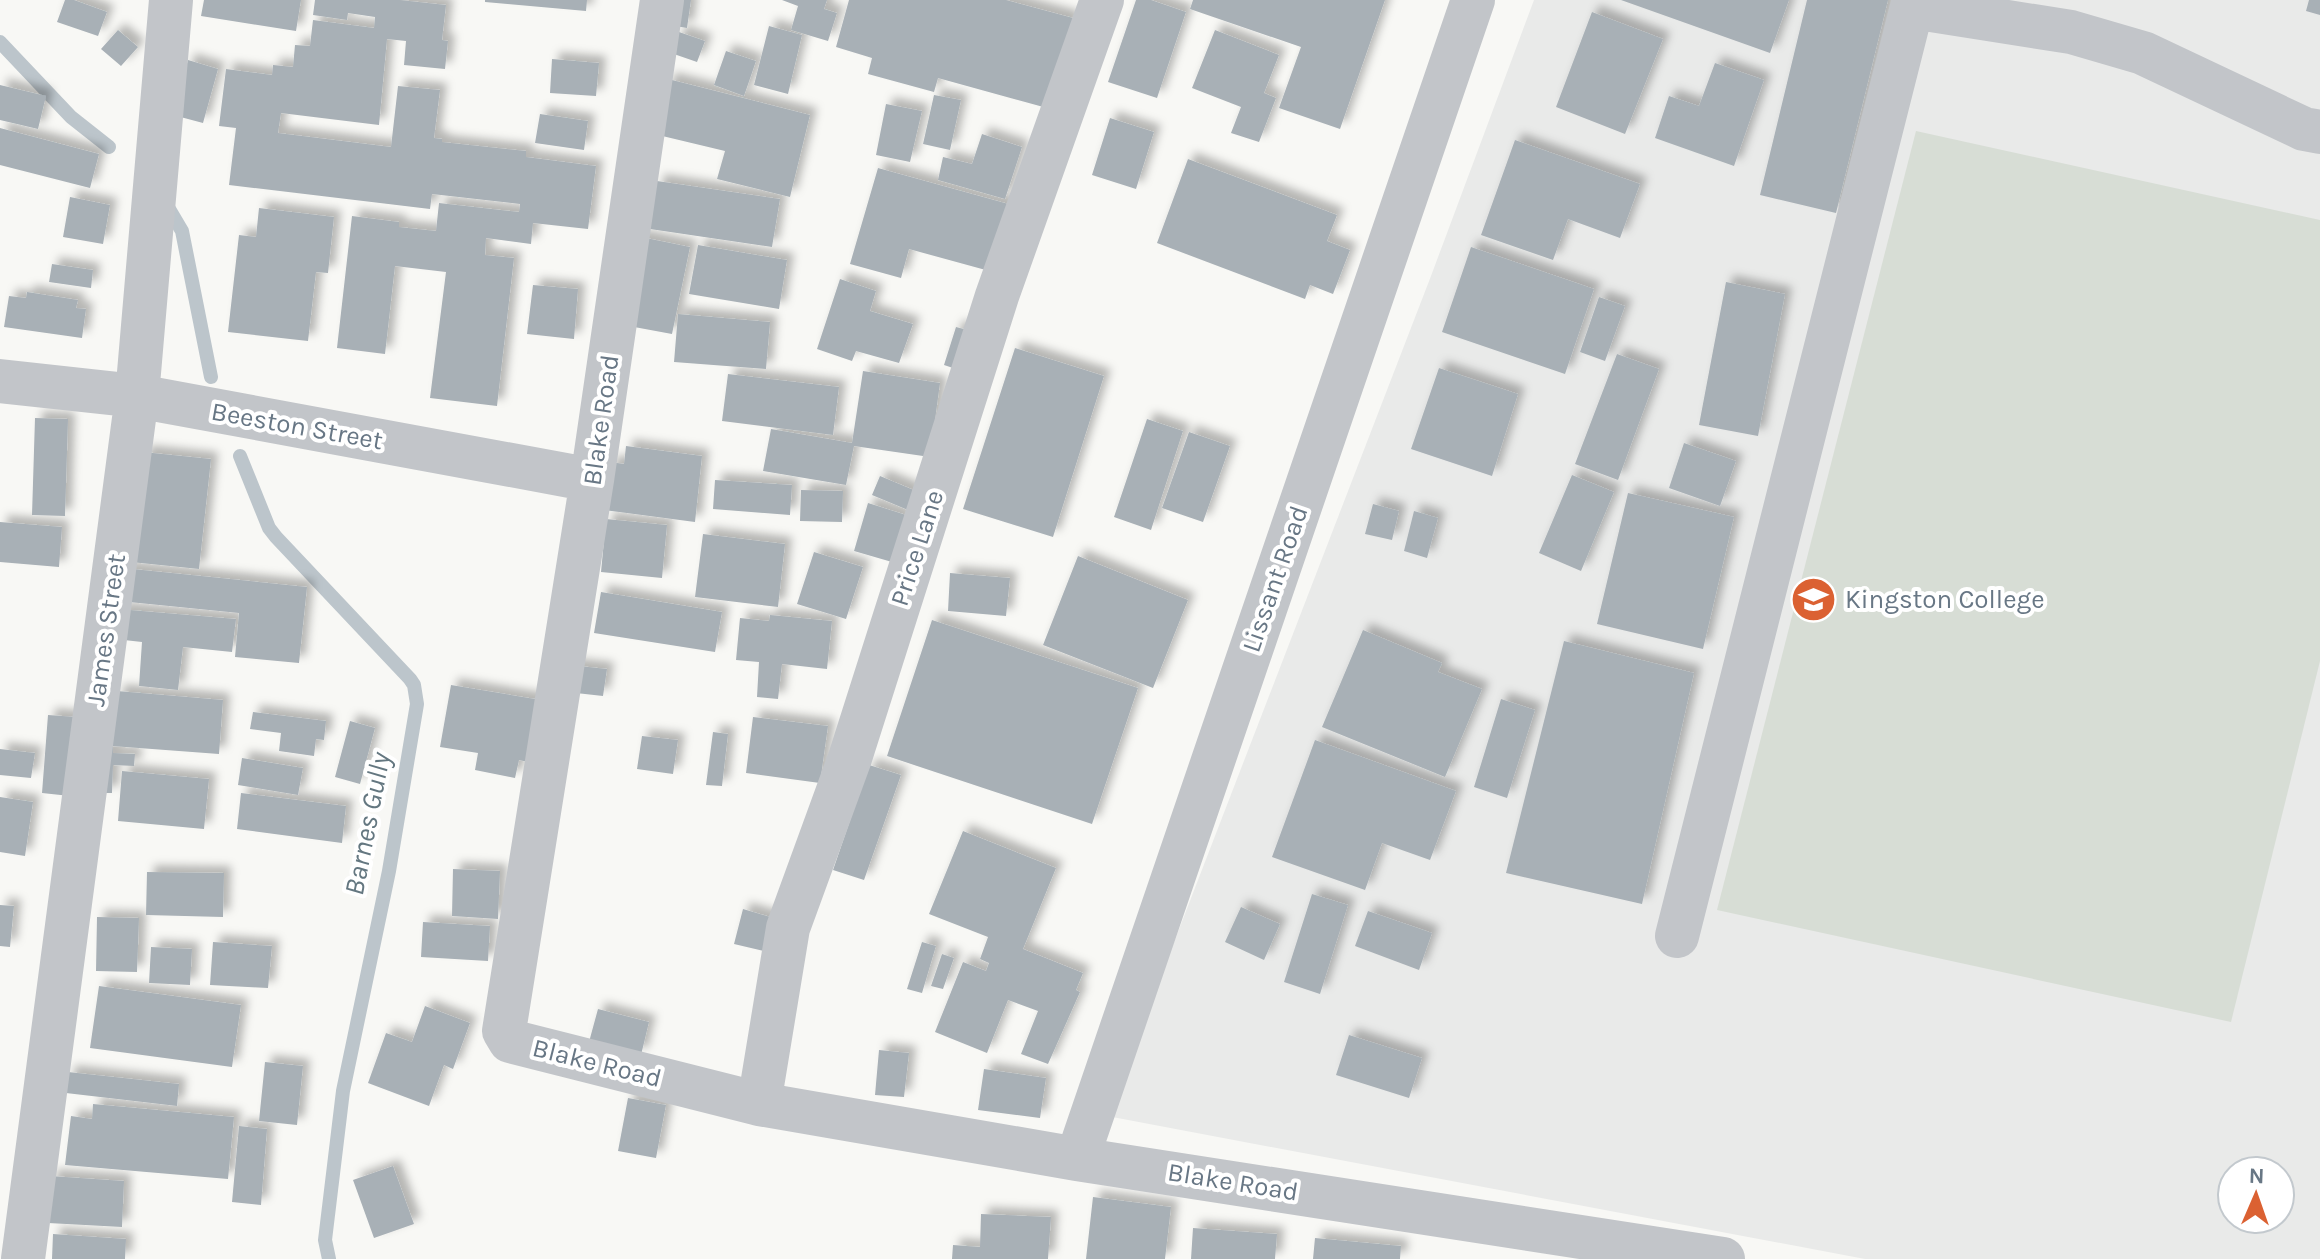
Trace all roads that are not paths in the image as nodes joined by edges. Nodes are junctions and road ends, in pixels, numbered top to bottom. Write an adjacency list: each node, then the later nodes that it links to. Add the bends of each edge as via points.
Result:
1 (171, 0): 8 (street, James Street)
2 (662, 0): 9 (street, Blake Road)
3 (1102, 0): 11 (street, Price Lane, via 997,296 850,758 788,928)
4 (1473, 0): 12 (street, Lissant Road)
5 (1912, 4): 6 (street, via 2071,32 2143,53); 10 (street)
6 (2320, 132)
7 (0, 381): 8 (street, Beeston Street)
8 (137, 396): 9 (street, Beeston Street); 13 (street, James Street)
9 (592, 480): 11 (street, Blake Road, via 504,1031 520,1044)
10 (1677, 936)
11 (759, 1104): 12 (street, Blake Road)
12 (1077, 1159): 14 (street, Blake Road)
13 (23, 1259)
14 (1723, 1259)

